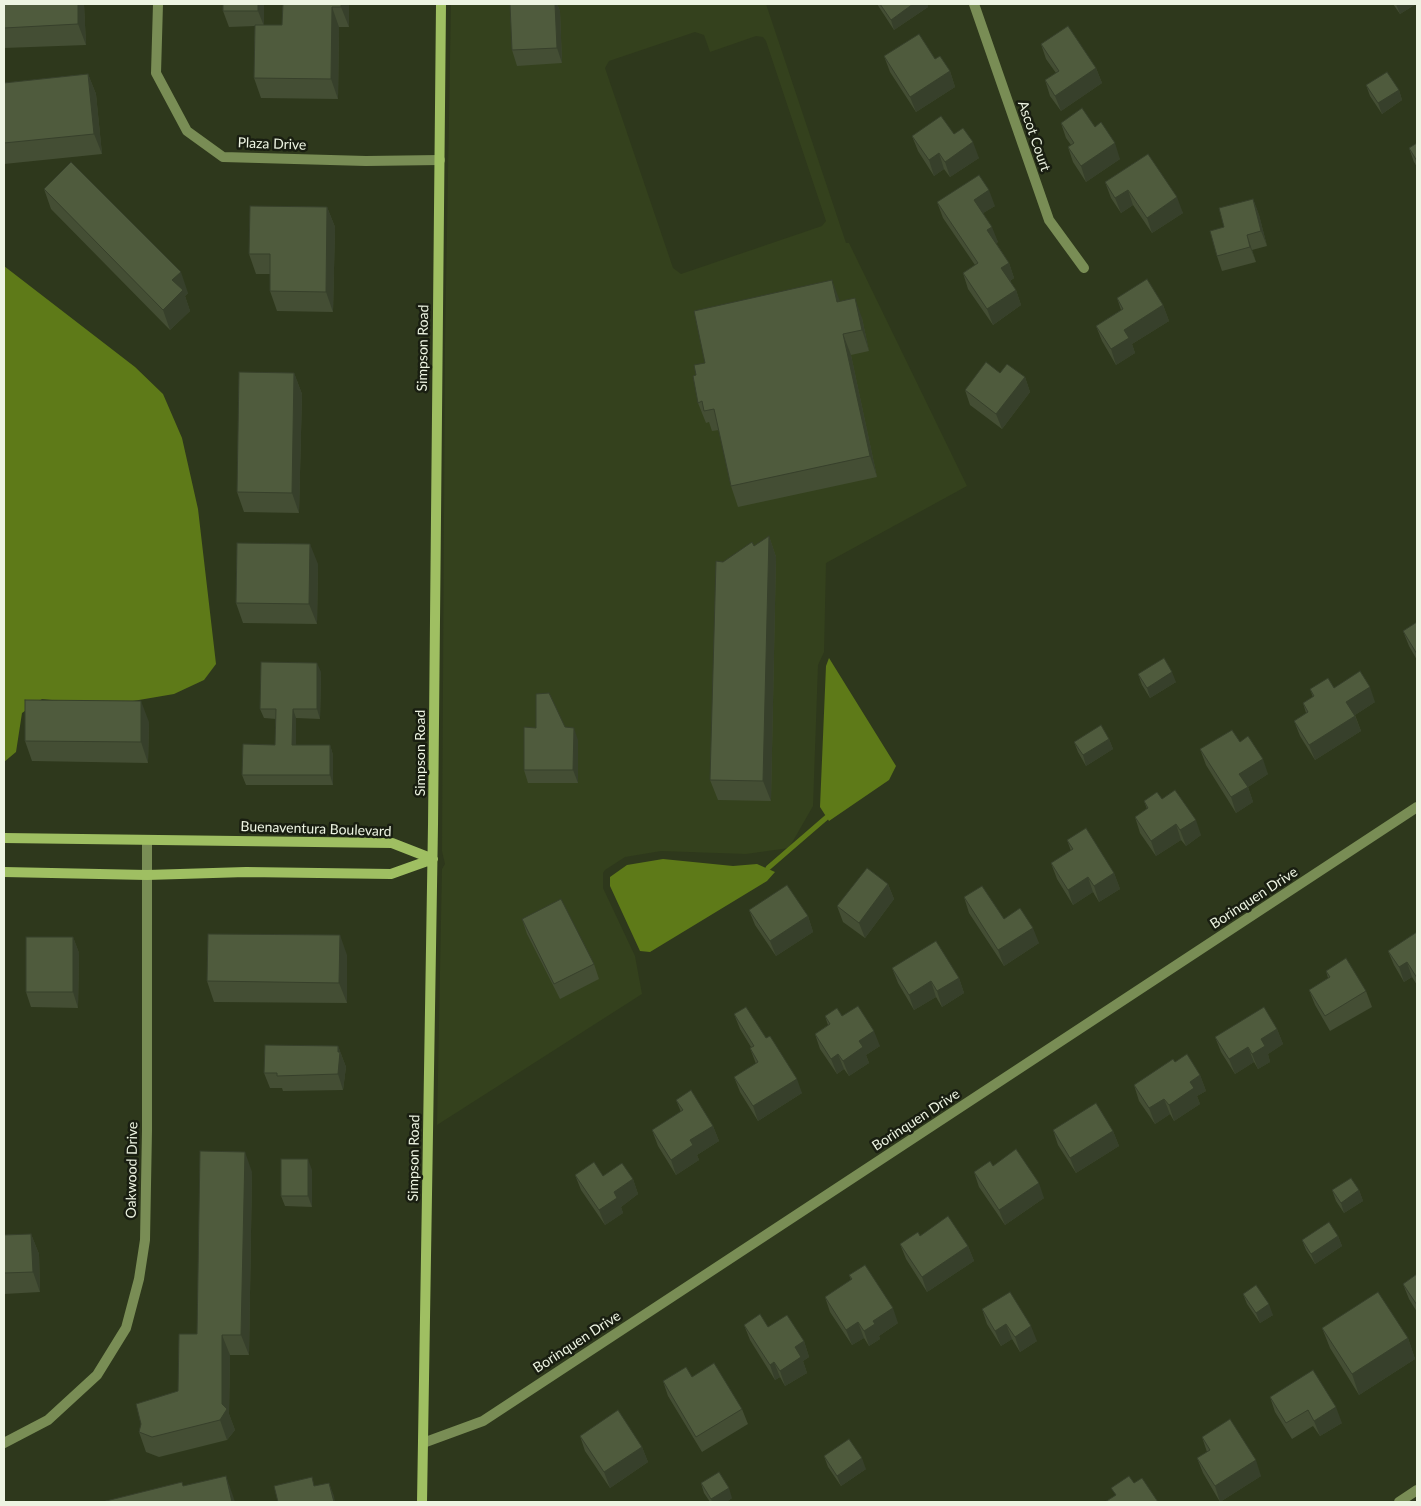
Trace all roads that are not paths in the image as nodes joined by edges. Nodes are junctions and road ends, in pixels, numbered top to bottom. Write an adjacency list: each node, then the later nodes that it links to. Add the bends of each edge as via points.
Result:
1 (158, 4): 4 (street, Plaza Drive, via 156,73 187,130 223,156)
2 (440, 4): 4 (main road, Simpson Road)
3 (974, 4): 5 (street, Ascot Court, via 1049,220)
4 (440, 160): 9 (main road, Simpson Road)
5 (1084, 268)
6 (1417, 807): 13 (street, Borinquen Drive, via 483,1421)
7 (4, 838): 8 (main road, Buenaventura Boulevard)
8 (147, 840): 9 (main road, Buenaventura Boulevard, via 392,843); 11 (street, Oakwood Drive)
9 (433, 859): 11 (main road, via 391,874 246,872); 13 (main road, Simpson Road)
10 (4, 872): 11 (main road)
11 (147, 875): 12 (street, Oakwood Drive, via 147,1130 140,1279 126,1328 97,1375 48,1420)
12 (4, 1443)
13 (423, 1443): 15 (main road, Simpson Road)
14 (1417, 1490): 16 (street)
15 (422, 1502)
16 (1399, 1502)

